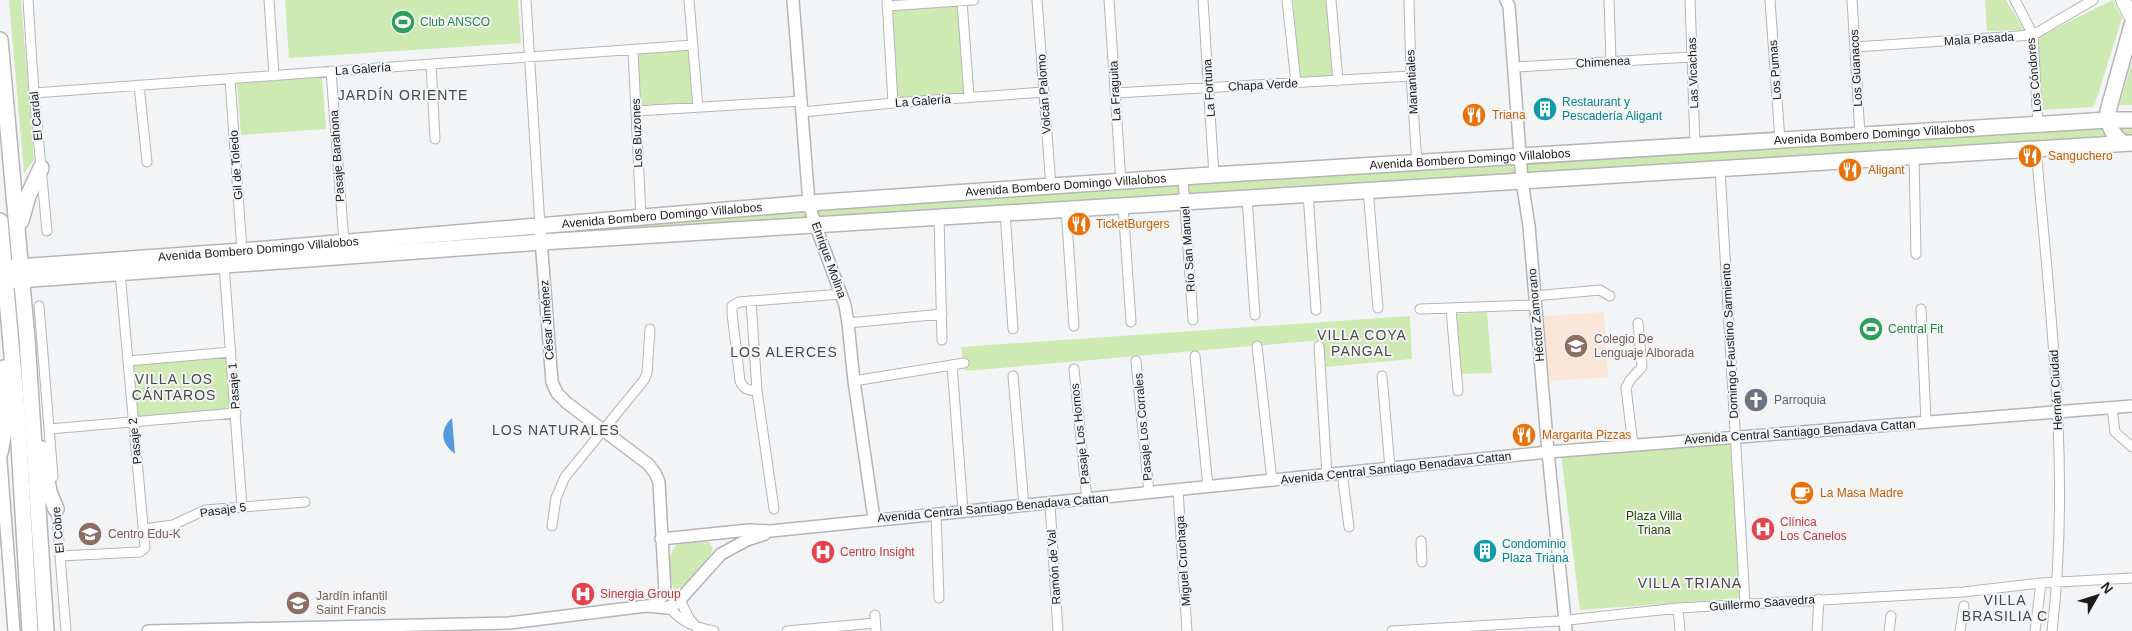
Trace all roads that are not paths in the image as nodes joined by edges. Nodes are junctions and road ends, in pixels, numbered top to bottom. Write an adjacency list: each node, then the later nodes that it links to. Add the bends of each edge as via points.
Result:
1 (28, 0): 45 (street, El Cardal)
2 (269, 0): 36 (street)
3 (526, 0): 30 (street, César Jiménez)
4 (689, 0): 27 (street)
5 (793, 0): 48 (street, Enrique Molina)
6 (974, 0): 21 (street)
7 (1037, 0): 43 (street, Volcán Palomo)
8 (1110, 0): 44 (street, La Fraguita)
9 (1203, 0): 42 (street, La Fortuna)
10 (1287, 0): 40 (street)
11 (1331, 0): 39 (street)
12 (1409, 0): 37 (street, Manantiales)
13 (1506, 0): 34 (street, Héctor Zamorano)
14 (1609, 0): 32 (street)
15 (1690, 0): 31 (street, Las Vicachas)
16 (1770, 0): 56 (street, Los Pumas)
17 (1852, 0): 28 (street, Los Guanacos)
18 (2014, 0): 25 (street, Los Cóndores)
19 (2093, 0): 25 (street, Mala Pasada)
20 (2123, 0): 23 (main road)
21 (962, 1): 22 (street); 46 (street)
22 (887, 3): 47 (street)
23 (2132, 18)
24 (2132, 25): 51 (main road)
25 (2032, 36): 28 (street, Mala Pasada); 53 (street, Los Cóndores)
26 (0, 40): 85 (main road)
27 (693, 45): 29 (street, La Galería); 49 (street)
28 (1855, 47): 54 (street, Los Guanacos)
29 (633, 50): 30 (street, La Galería); 50 (street, Los Buzones)
30 (530, 57): 33 (street, La Galería); 83 (street, César Jiménez)
31 (1692, 57): 32 (street, Chimenea); 58 (street, Las Vicachas)
32 (1611, 62): 34 (street, Chimenea)
33 (431, 64): 35 (street, La Galería); 55 (street)
34 (1515, 67): 61 (street, Héctor Zamorano)
35 (332, 71): 36 (street, La Galería); 86 (street, Pasaje Barahona)
36 (274, 76): 38 (street, La Galería)
37 (1411, 76): 39 (street, Chapa Verde); 63 (street, Manantiales)
38 (230, 79): 41 (street, La Galería); 88 (street, Gil de Toledo)
39 (1338, 81): 40 (street, Chapa Verde)
40 (1296, 83): 42 (street, Chapa Verde)
41 (139, 85): 45 (street, La Galería); 62 (street)
42 (1209, 88): 44 (street, Chapa Verde); 66 (street, La Fortuna)
43 (1044, 92): 46 (street, La Galería); 70 (street, Volcán Palomo)
44 (1115, 93): 69 (street, La Fraguita)
45 (34, 94): 64 (street, El Cardal)
46 (969, 97): 47 (street, La Galería)
47 (893, 103): 48 (street, La Galería)
48 (802, 106): 49 (street, La Galería); 75 (street, Enrique Molina)
49 (698, 108): 50 (street, La Galería)
50 (636, 111): 79 (street, Los Buzones)
51 (2108, 120): 52 (main road, Avenida Bombero Domingo Villalobos); 53 (main road, Avenida Bombero Domingo Villalobos); 57 (main road, via 2113,133)
52 (2132, 120)
53 (2038, 125): 54 (main road, Avenida Bombero Domingo Villalobos)
54 (1860, 135): 56 (main road, Avenida Bombero Domingo Villalobos)
55 (435, 138)
56 (1780, 140): 58 (main road, Avenida Bombero Domingo Villalobos)
57 (2128, 143): 59 (main road, Avenida Bombero Domingo Villalobos)
58 (1695, 145): 61 (main road, Avenida Bombero Domingo Villalobos)
59 (2036, 149): 60 (main road, Avenida Bombero Domingo Villalobos); 132 (street, Hernán Ciudad)
60 (1914, 156): 65 (main road, Avenida Bombero Domingo Villalobos); 89 (street)
61 (1521, 157): 63 (main road, Avenida Bombero Domingo Villalobos); 68 (street, Héctor Zamorano)
62 (147, 162)
63 (1417, 164): 66 (main road, Avenida Bombero Domingo Villalobos)
64 (41, 168): 84 (street, El Cardal); 85 (main road, via 23,209)
65 (1720, 168): 68 (main road, Avenida Bombero Domingo Villalobos); 138 (street, Domingo Faustino Sarmiento)
66 (1214, 176): 67 (main road, Avenida Bombero Domingo Villalobos)
67 (1183, 178): 69 (main road, Avenida Bombero Domingo Villalobos); 74 (street, Río San Manuel)
68 (1522, 181): 71 (main road, Avenida Bombero Domingo Villalobos); 97 (street, Héctor Zamorano)
69 (1121, 182): 70 (main road, Avenida Bombero Domingo Villalobos)
70 (1051, 187): 75 (main road, Avenida Bombero Domingo Villalobos)
71 (1368, 189): 72 (main road, Avenida Bombero Domingo Villalobos); 99 (street)
72 (1308, 193): 73 (main road, Avenida Bombero Domingo Villalobos); 103 (street)
73 (1247, 197): 74 (main road, Avenida Bombero Domingo Villalobos); 105 (street)
74 (1184, 201): 76 (main road, Avenida Bombero Domingo Villalobos); 106 (street, Río San Manuel)
75 (810, 203): 79 (main road, Avenida Bombero Domingo Villalobos); 82 (street, Enrique Molina)
76 (1123, 205): 77 (main road, Avenida Bombero Domingo Villalobos); 108 (street)
77 (1066, 208): 78 (main road, Avenida Bombero Domingo Villalobos); 110 (street)
78 (1005, 212): 80 (main road, Avenida Bombero Domingo Villalobos); 112 (street)
79 (641, 217): 83 (main road, Avenida Bombero Domingo Villalobos)
80 (938, 217): 82 (main road, Avenida Bombero Domingo Villalobos); 104 (street)
81 (0, 221): 93 (main road)
82 (815, 224): 87 (main road, Avenida Bombero Domingo Villalobos); 94 (street, Enrique Molina)
83 (540, 226): 86 (main road, Avenida Bombero Domingo Villalobos); 87 (street, César Jiménez)
84 (47, 231)
85 (18, 235): 91 (main road)
86 (344, 242): 88 (main road, Avenida Bombero Domingo Villalobos)
87 (541, 242): 90 (main road, Avenida Bombero Domingo Villalobos); 137 (street, César Jiménez, via 552,382 566,403)
88 (242, 251): 91 (main road, Avenida Bombero Domingo Villalobos, via 61,265)
89 (1916, 254)
90 (224, 265): 92 (main road, Avenida Bombero Domingo Villalobos); 117 (street, Pasaje 1)
91 (21, 273): 92 (main road, Avenida Bombero Domingo Villalobos); 93 (main road, Avenida Bombero Domingo Villalobos); 129 (main road)
92 (120, 273): 119 (street, Pasaje 2)
93 (2, 275): 114 (main road)
94 (841, 294): 96 (street); 107 (street, Enrique Molina)
95 (1610, 296): 97 (street, via 1600,290)
96 (751, 301): 127 (street); 127 (street, via 732,306 732,313 740,381 742,387)
97 (1534, 301): 101 (street); 142 (street, Héctor Zamorano)
98 (40, 306): 136 (street, El Cobre)
99 (1378, 308)
100 (1420, 309): 101 (street)
101 (1451, 309): 128 (street)
102 (1921, 309): 135 (street)
103 (1316, 310)
104 (942, 314): 107 (street); 113 (street)
105 (1255, 315)
106 (1193, 320)
107 (848, 322): 126 (street, Enrique Molina)
108 (1131, 322)
109 (1638, 323): 139 (street, via 1642,367 1626,388)
110 (1074, 326)
111 (650, 329): 137 (street, via 644,380)
112 (1013, 329)
113 (942, 340)
114 (11, 346): 143 (main road, via 4,368 6,420); 190 (main road)
115 (1257, 346): 147 (street)
116 (1319, 346): 146 (street)
117 (231, 352): 119 (street); 133 (street, Pasaje 1)
118 (1194, 356): 148 (street)
119 (128, 361): 134 (street, Pasaje 2)
120 (1136, 361): 150 (street, Pasaje Los Corrales)
121 (964, 363): 122 (street)
122 (952, 365): 126 (street); 158 (street)
123 (1074, 368): 151 (street, Pasaje Los Hornos)
124 (1013, 376): 154 (street)
125 (1382, 376): 144 (street)
126 (854, 381): 160 (street, Enrique Molina)
127 (757, 391): 157 (street)
128 (1458, 391)
129 (29, 394): 156 (main road, via 37,411 49,492); 191 (main road)
130 (2132, 406): 131 (street, Avenida Central Santiago Benadava Cattan)
131 (2112, 408): 132 (street, Avenida Central Santiago Benadava Cattan); 140 (street, via 2115,432)
132 (2059, 412): 135 (street, Avenida Central Santiago Benadava Cattan); 172 (street, Hernán Ciudad)
133 (236, 413): 134 (street); 155 (street, Pasaje 1)
134 (133, 421): 136 (street); 163 (street, Pasaje 2)
135 (1926, 422): 138 (street, Avenida Central Santiago Benadava Cattan)
136 (49, 429): 156 (street, El Cobre)
137 (604, 429): 161 (street, via 565,477 556,498); 166 (street, César Jiménez, via 655,473 659,482)
138 (1736, 437): 139 (street, Avenida Central Santiago Benadava Cattan); 178 (street, Domingo Faustino Sarmiento)
139 (1633, 445): 142 (street, Avenida Central Santiago Benadava Cattan)
140 (2132, 447)
141 (0, 448): 143 (street)
142 (1548, 452): 144 (street, Avenida Central Santiago Benadava Cattan); 185 (street, Héctor Zamorano)
143 (0, 453): 189 (street)
144 (1390, 468): 145 (street, Avenida Central Santiago Benadava Cattan)
145 (1342, 473): 146 (street, Avenida Central Santiago Benadava Cattan); 162 (street)
146 (1327, 475): 147 (street, Avenida Central Santiago Benadava Cattan)
147 (1272, 480): 148 (street, Avenida Central Santiago Benadava Cattan)
148 (1208, 487): 149 (street, Avenida Central Santiago Benadava Cattan)
149 (1178, 490): 150 (street, Avenida Central Santiago Benadava Cattan); 197 (street, Miguel Cruchaga)
150 (1149, 493): 151 (street, Avenida Central Santiago Benadava Cattan)
151 (1087, 500): 153 (street, Avenida Central Santiago Benadava Cattan)
152 (305, 502): 155 (street, Pasaje 5)
153 (1050, 504): 154 (street, Avenida Central Santiago Benadava Cattan); 196 (street, Ramón de Val)
154 (1024, 506): 158 (street, Avenida Central Santiago Benadava Cattan)
155 (242, 507): 163 (street, Pasaje 5, via 202,511 173,525)
156 (56, 509): 169 (street, El Cobre)
157 (774, 510)
158 (963, 511): 159 (street, Avenida Central Santiago Benadava Cattan)
159 (936, 514): 160 (street, Avenida Central Santiago Benadava Cattan); 175 (street)
160 (874, 519): 164 (street, Avenida Central Santiago Benadava Cattan)
161 (552, 526)
162 (1349, 527)
163 (144, 529): 169 (street, Pasaje 2, via 144,549 140,552)
164 (771, 531): 165 (street, Avenida Central Santiago Benadava Cattan); 168 (street)
165 (715, 534): 166 (street, Avenida Central Santiago Benadava Cattan); 168 (street)
166 (661, 539): 174 (street, César Jiménez)
167 (1421, 541): 170 (street)
168 (721, 554): 176 (street)
169 (60, 556): 192 (street, El Cobre)
170 (1422, 562)
171 (2132, 578): 172 (street, Guillermo Saavedra)
172 (2058, 582): 173 (street, Guillermo Saavedra); 204 (street, Hernán Ciudad)
173 (2041, 583): 177 (street, Guillermo Saavedra, via 1956,593); 203 (street)
174 (665, 592): 179 (street, via 657,604); 181 (street, César Jiménez)
175 (939, 598)
176 (680, 600): 181 (street); 187 (street)
177 (1819, 600): 178 (street, Guillermo Saavedra); 200 (street)
178 (1745, 604): 182 (street, Guillermo Saavedra)
179 (646, 606): 181 (street); 186 (street)
180 (1964, 606): 202 (street)
181 (669, 607): 187 (street, via 677,617)
182 (1678, 608): 185 (street, Guillermo Saavedra); 199 (street)
183 (1891, 616): 201 (street)
184 (875, 623): 195 (street)
185 (1565, 625): 198 (street, Guillermo Saavedra)
186 (509, 627): 188 (street)
187 (697, 629): 194 (street)
188 (220, 630): 193 (street)
189 (14, 631)
190 (30, 631)
191 (46, 631)
192 (66, 631)
193 (148, 631)
194 (714, 631)
195 (787, 631)
196 (1058, 631)
197 (1187, 631)
198 (1392, 631)
199 (1680, 631)
200 (1817, 631)
201 (1890, 631)
202 (1960, 631)
203 (2035, 631)
204 (2052, 631)

